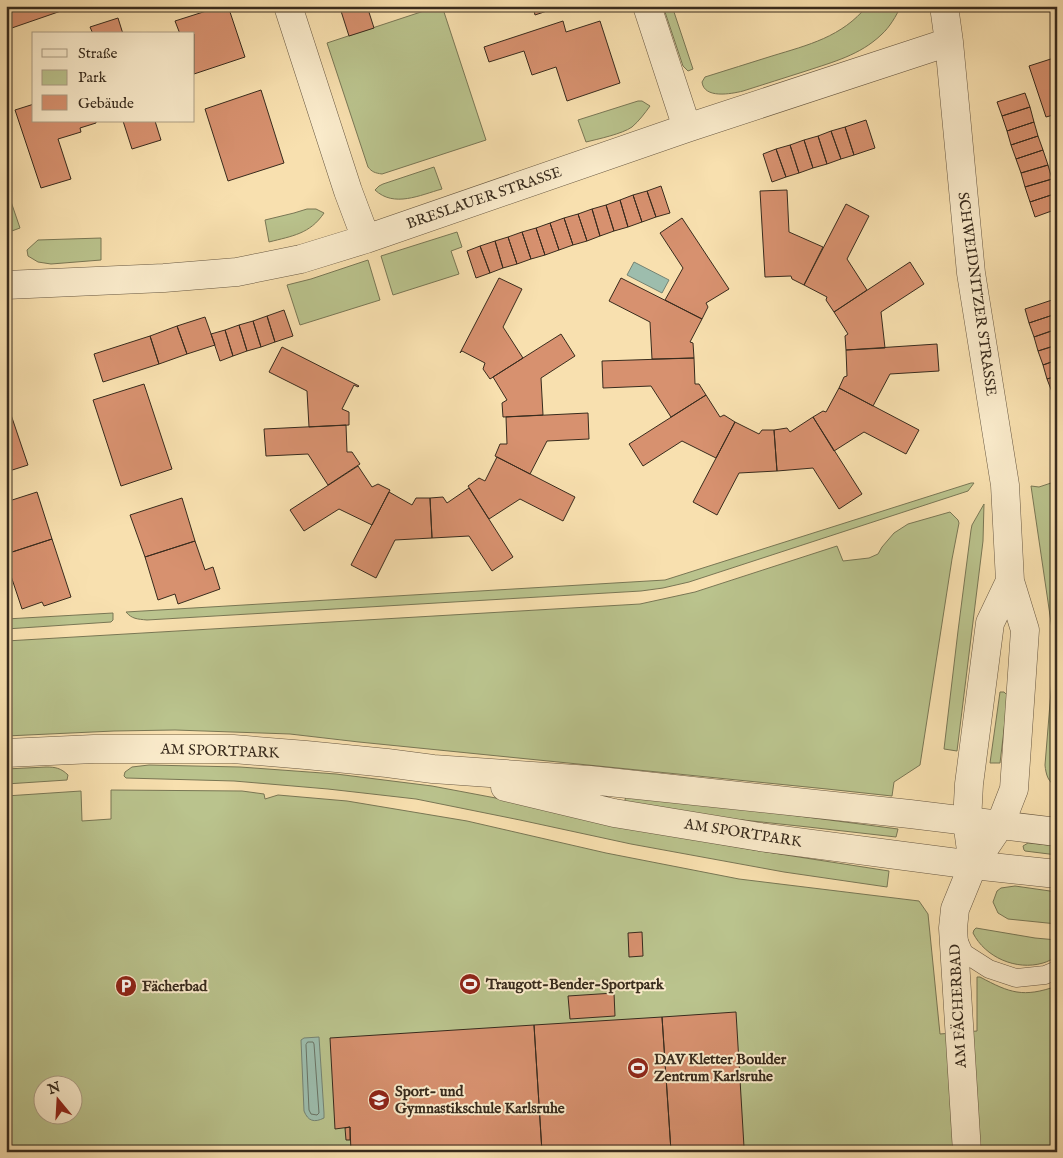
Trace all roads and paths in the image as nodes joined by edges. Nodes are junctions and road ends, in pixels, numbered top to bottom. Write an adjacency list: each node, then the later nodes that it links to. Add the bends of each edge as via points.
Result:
1 (288, 6): 6 (street)
2 (647, 6): 5 (street)
3 (944, 6): 4 (street, SCHWEIDNITZER STRASSE)
4 (949, 42): 5 (street, BRESLAUER STRASSE); 8 (street, SCHWEIDNITZER STRASSE, via 971,273 1005,485)
5 (687, 128): 6 (street, BRESLAUER STRASSE)
6 (366, 239): 7 (street, BRESLAUER STRASSE, via 301,259 237,272 164,278)
7 (8, 281)
8 (1010, 581): 11 (street, SCHWEIDNITZER STRASSE, via 990,623); 12 (street, SCHWEIDNITZER STRASSE, via 1025,630 1014,789)
9 (6, 753): 10 (street, AM SPORTPARK, via 94,749 233,750)
10 (433, 769): 11 (street, AM SPORTPARK, via 590,780); 14 (street, AM SPORTPARK, via 614,814)
11 (967, 821): 12 (street, AM SPORTPARK); 14 (street, SCHWEIDNITZER STRASSE)
12 (1000, 825): 13 (street, AM SPORTPARK); 14 (street, SCHWEIDNITZER STRASSE)
13 (1057, 832)
14 (974, 865): 15 (street, AM SPORTPARK); 16 (street, AM FÄCHERBAD, via 955,908)
15 (1057, 874)
16 (953, 928): 17 (lane, via 964,953 989,969 1016,978 1045,975); 18 (street, AM FÄCHERBAD)
17 (1057, 970)
18 (967, 1152)

